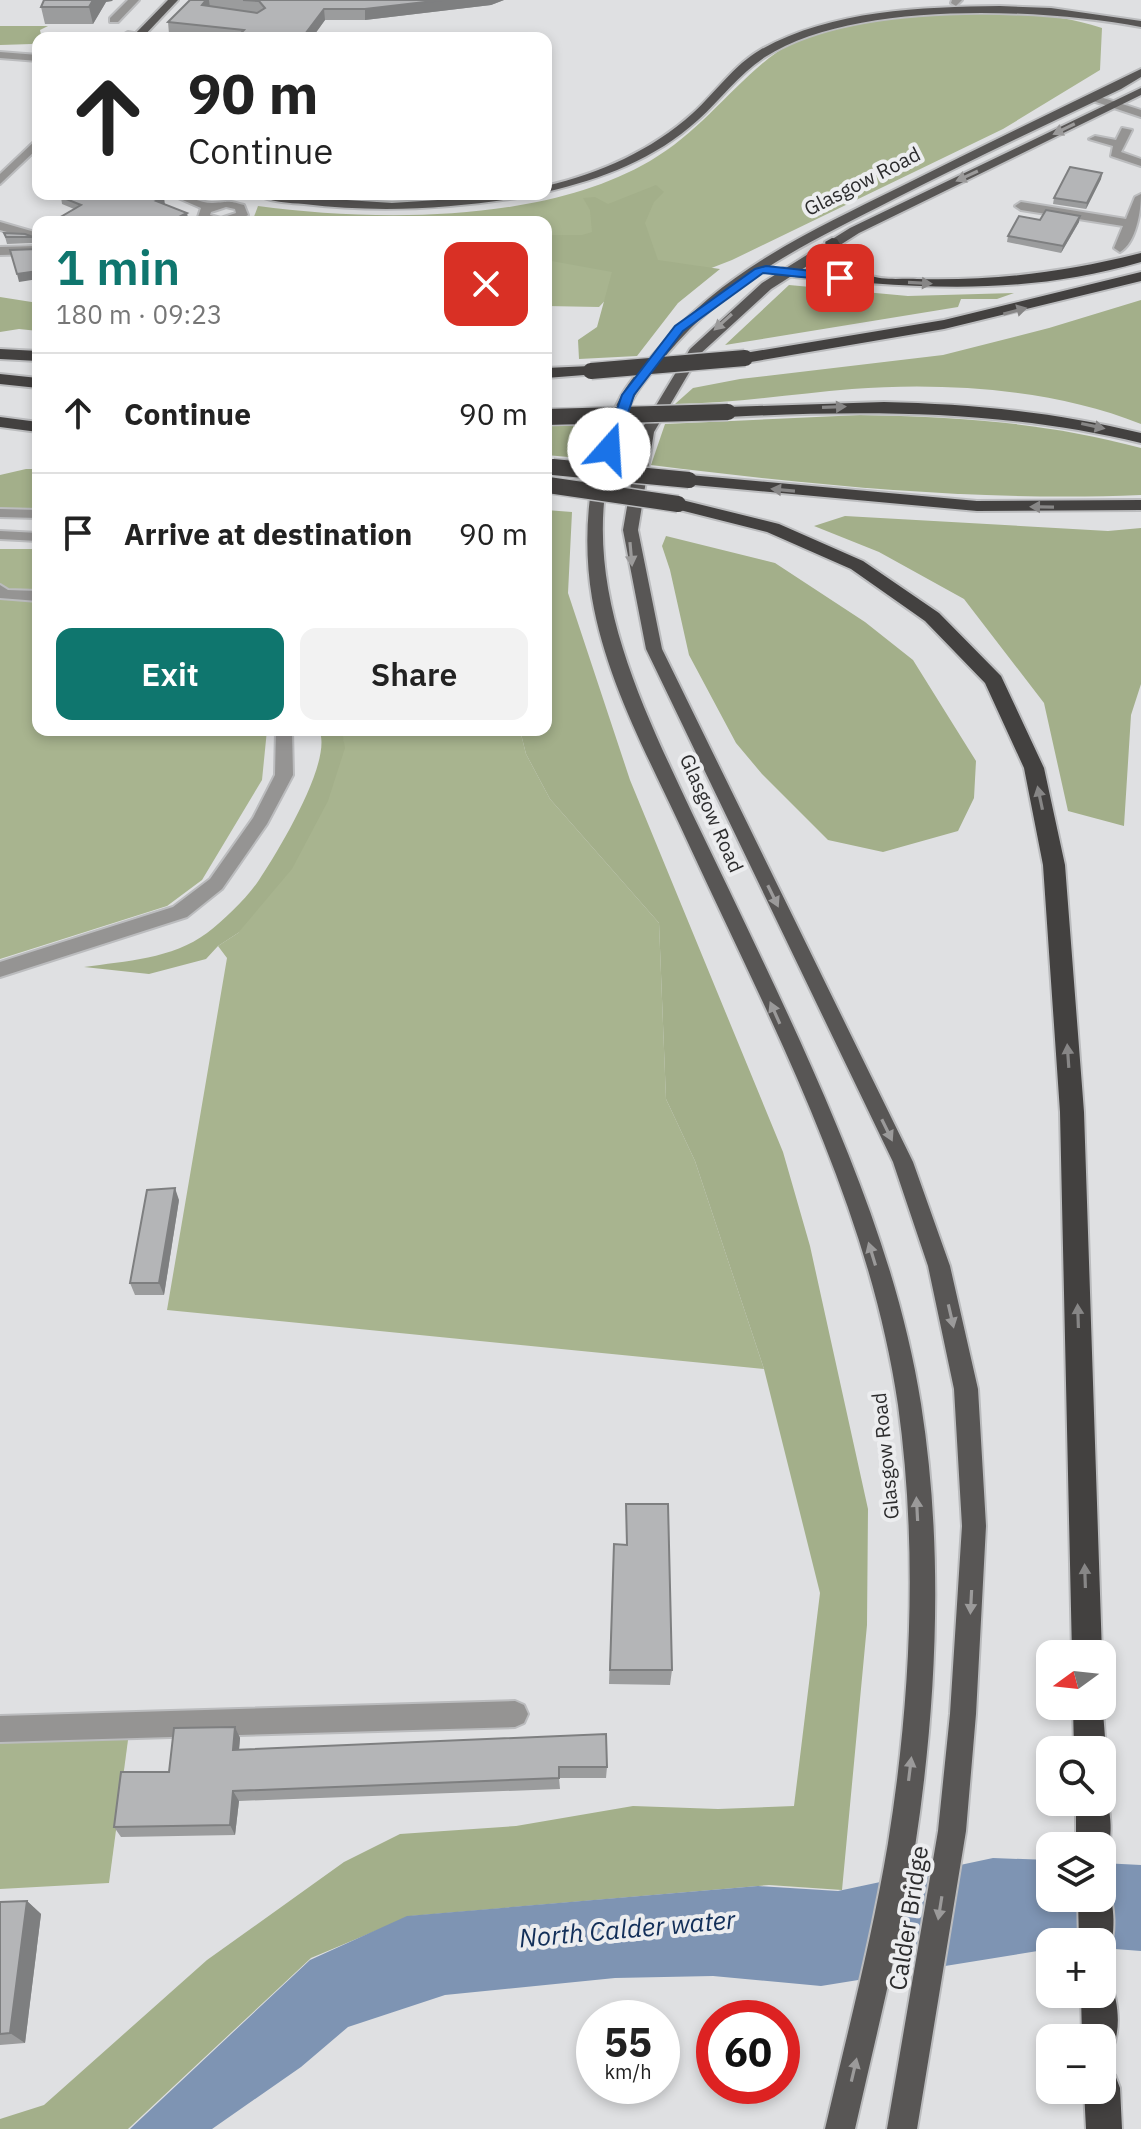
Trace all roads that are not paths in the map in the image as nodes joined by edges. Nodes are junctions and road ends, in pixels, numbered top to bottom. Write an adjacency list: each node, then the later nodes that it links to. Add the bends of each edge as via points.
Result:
1 (134, 0): 5 (street)
2 (173, 0): 7 (main road)
3 (956, 2): 4 (main road); 22 (main road, via 857,15 789,37 746,66 690,121 652,149 599,174)
4 (1088, 14): 6 (main road); 8 (main road)
5 (114, 20)
6 (1141, 24)
7 (139, 32)
8 (1141, 38)
9 (0, 55): 10 (street)
10 (32, 58)
11 (1141, 72): 13 (main road, Glasgow Road)
12 (1141, 91): 14 (main road, Glasgow Road)
13 (1094, 98): 14 (street); 42 (main road, Glasgow Road, via 757,264)
14 (1116, 105): 15 (street); 32 (main road, Glasgow Road, one-way to 32)
15 (1141, 114)
16 (1126, 130): 18 (street)
17 (1095, 139): 18 (street)
18 (1120, 144): 20 (street, via 1116,156)
19 (32, 149): 21 (street)
20 (1141, 163)
21 (0, 181)
22 (552, 187)
23 (1141, 197): 29 (street)
24 (191, 200): 28 (street)
25 (299, 200): 26 (main road, via 390,206)
26 (483, 200)
27 (1021, 206): 29 (street)
28 (209, 207)
29 (1130, 223): 33 (street)
30 (0, 226): 31 (street)
31 (32, 235)
32 (832, 242): 38 (main road, Glasgow Road); 40 (highway, via 843,263)
33 (1120, 248)
34 (32, 250): 35 (street)
35 (0, 251)
36 (1141, 257): 40 (highway, one-way to 36, via 1024,280)
37 (1141, 270): 41 (highway)
38 (783, 272): 40 (highway); 42 (main road, via 759,271); 68 (main road, Glasgow Road, one-way to 68, via 702,341 662,395 632,490 631,557 654,649 903,1162 939,1266 966,1389 974,1526)
39 (1141, 276): 41 (highway)
40 (868, 280)
41 (1057, 300): 45 (highway, one-way to 41, bridge, via 745,358 881,339)
42 (679, 328): 69 (main road, Glasgow Road, one-way to 42, via 913,1744 920,1589 909,1402 886,1303 842,1166 627,689 600,599 594,520 600,475 628,395)
43 (0, 354): 44 (highway)
44 (32, 356)
45 (552, 373)
46 (0, 379): 47 (highway)
47 (32, 382)
48 (0, 415): 50 (highway)
49 (552, 417): 53 (highway, one-way to 53, bridge, via 955,408 1039,416)
50 (32, 418)
51 (0, 422): 52 (highway)
52 (32, 426)
53 (1141, 438)
54 (552, 476): 56 (highway, one-way to 54, bridge, via 977,506 689,480)
55 (552, 477): 65 (highway, one-way to 55, bridge, via 1072,1112 1054,865 1034,768 994,680 932,617 857,565 773,528)
56 (1141, 505)
57 (0, 513): 58 (street)
58 (32, 514)
59 (0, 535): 60 (street)
60 (32, 537)
61 (0, 590): 62 (street)
62 (32, 596)
63 (284, 736): 64 (street, via 284,775 261,820 216,884 180,912)
64 (0, 970)
65 (1087, 1640)
66 (515, 1714): 67 (street)
67 (0, 1729)
68 (952, 1831): 72 (main road, Calder Bridge, one-way to 72)
69 (901, 1846): 71 (main road, Calder Bridge, one-way to 69)
70 (1103, 2104): 73 (highway)
71 (840, 2129)
72 (902, 2129)
73 (1104, 2129)

